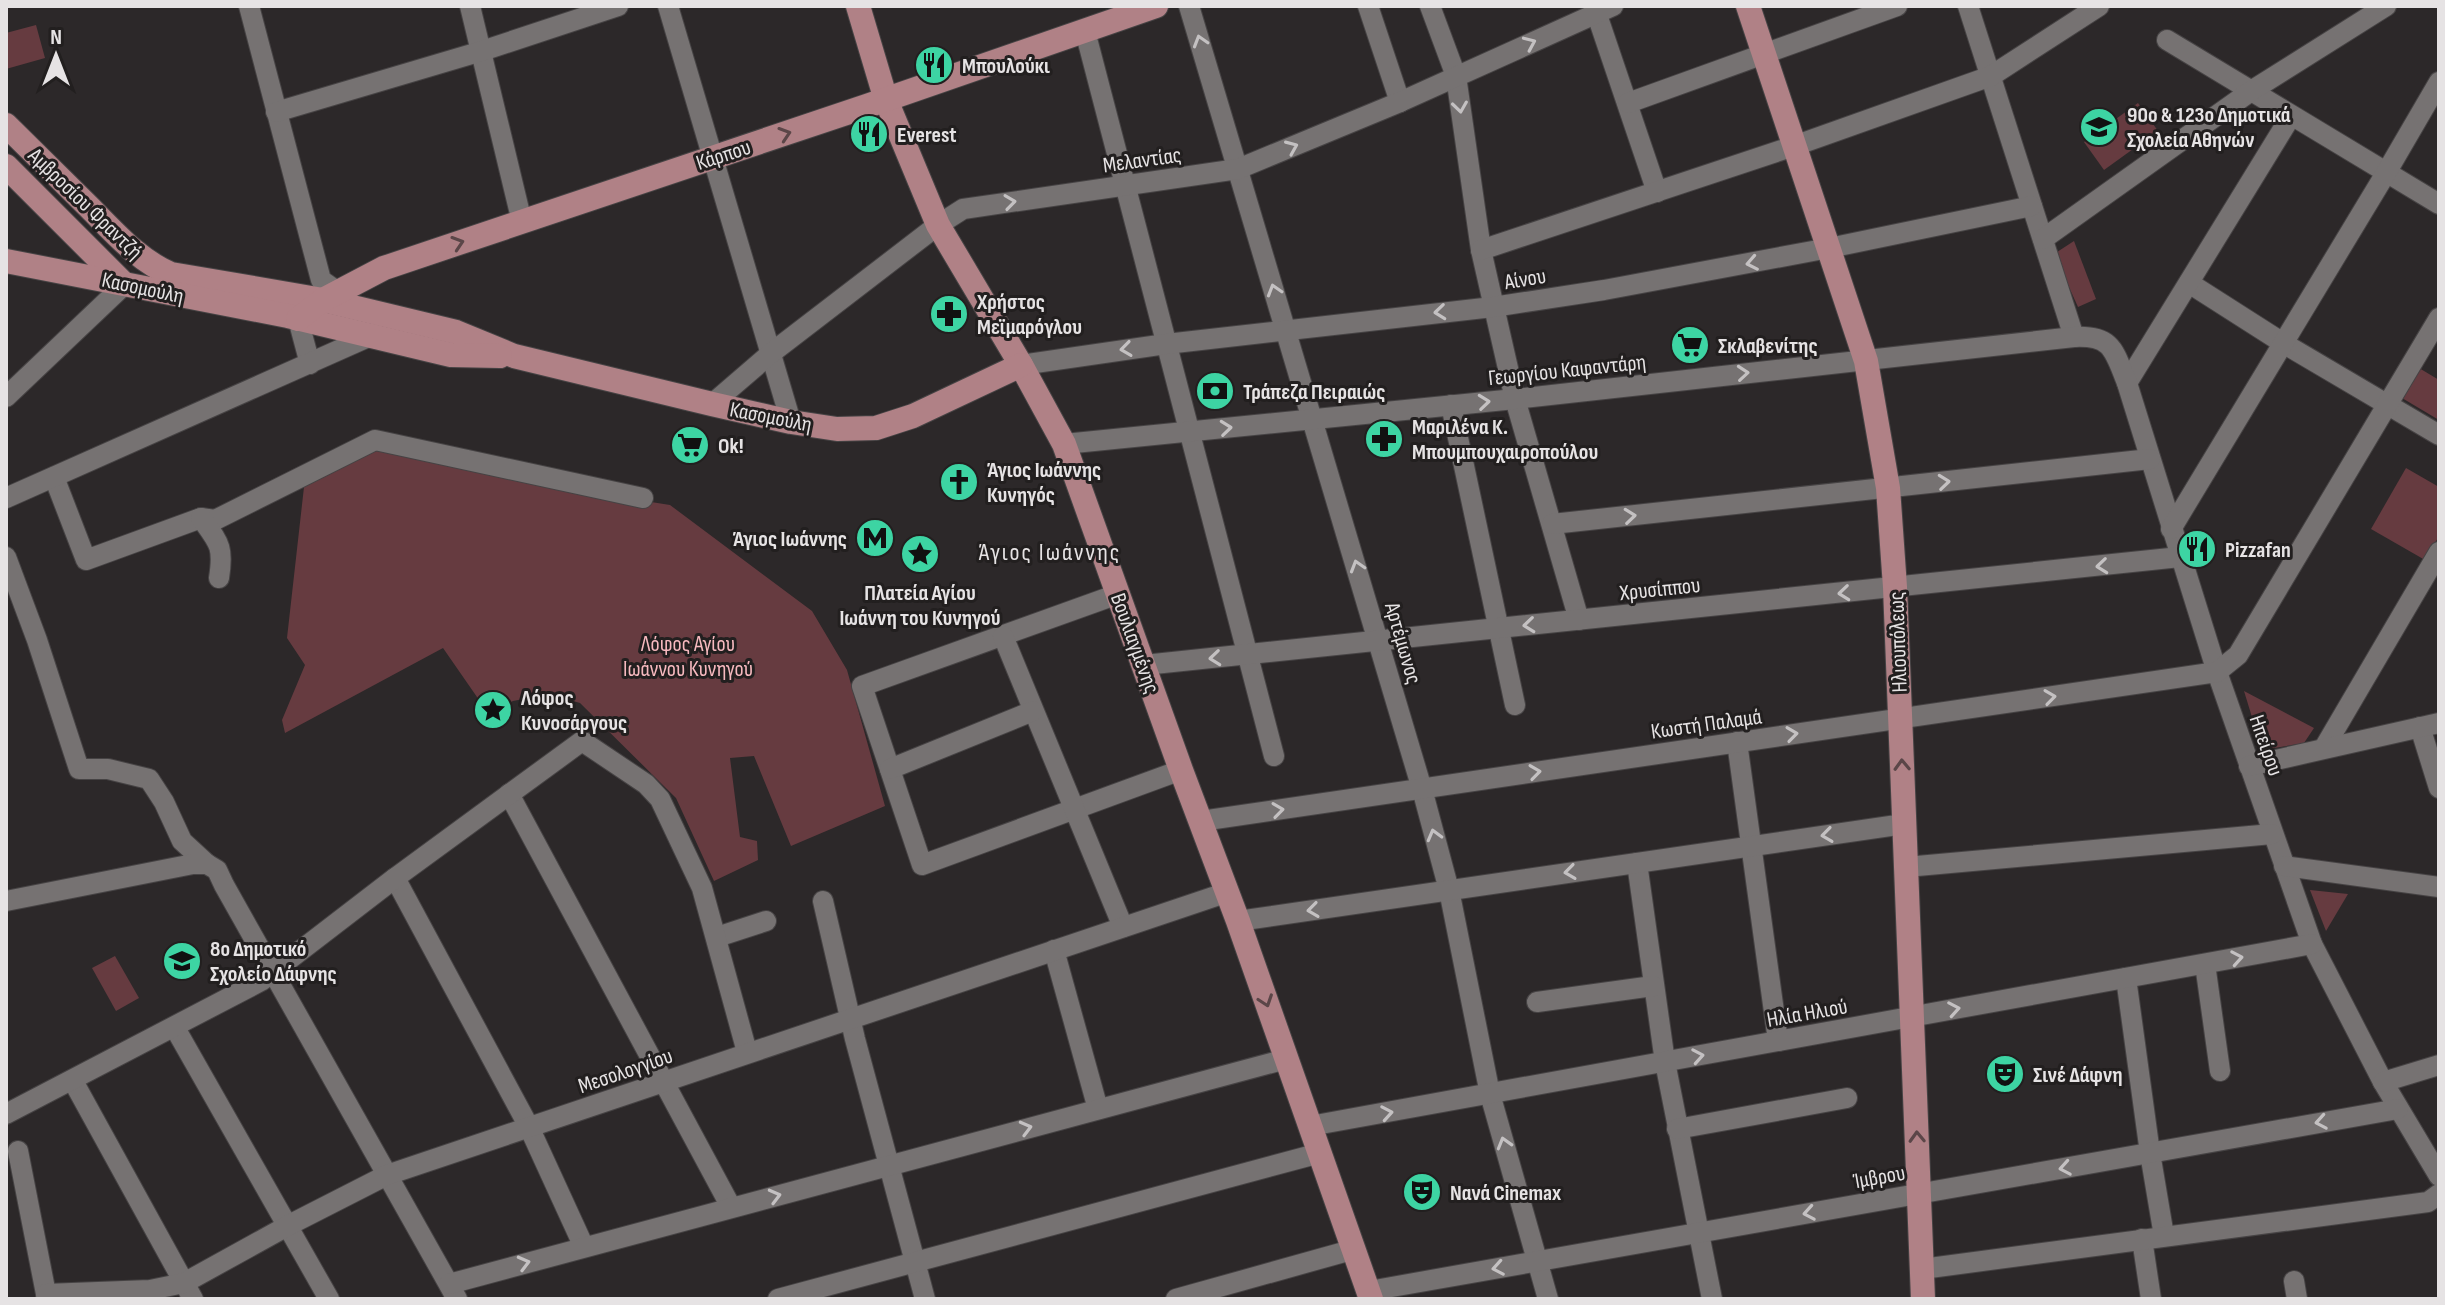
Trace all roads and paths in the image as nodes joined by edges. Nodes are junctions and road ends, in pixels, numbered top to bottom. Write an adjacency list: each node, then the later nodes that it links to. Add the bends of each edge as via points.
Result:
1 (249, 6): 27 (street)
2 (470, 6): 18 (street)
3 (618, 6): 18 (street)
4 (668, 6): 31 (street)
5 (858, 6): 24 (main road, Βουλιαγμένης)
6 (1156, 6): 16 (main road, Κάρπου)
7 (1189, 6): 33 (street, Αρτέμωνος, one-way to 7)
8 (1368, 6): 25 (street)
9 (1430, 6): 20 (street)
10 (1748, 6): 19 (main road, Ηλιουπόλεως)
11 (1897, 6): 19 (street)
12 (1968, 6): 21 (street)
13 (2099, 6): 21 (street)
14 (2386, 6): 23 (street)
15 (1601, 9): 20 (street, Μελαντίας, one-way to 15); 26 (street)
16 (1085, 31): 24 (main road, Κάρπου); 35 (street)
17 (2167, 40): 23 (street)
18 (482, 51): 27 (street); 39 (street)
19 (1764, 53): 26 (street); 30 (main road, Ηλιουπόλεως)
20 (1456, 76): 25 (street, Μελαντίας); 43 (street, one-way to 43)
21 (1991, 76): 30 (street); 38 (street)
22 (2439, 82): 34 (street)
23 (2251, 91): 28 (street); 41 (street)
24 (886, 100): 31 (main road, Κάρπου, one-way to 24); 40 (main road, Βουλιαγμένης)
25 (1400, 102): 33 (street, Μελαντίας, one-way to 25)
26 (1628, 103): 36 (street)
27 (276, 112): 49 (street, via 321,280)
28 (2291, 116): 34 (street); 47 (street)
29 (6, 125): 46 (main road, Αμβροσίου Φραντζή, via 150,264)
30 (1794, 146): 36 (street); 42 (main road, Ηλιουπόλεως)
31 (713, 158): 39 (main road, Κάρπου); 59 (street)
32 (6, 166): 48 (main road, Αμβροσίου Φραντζή)
33 (1238, 169): 35 (street, Μελαντίας); 54 (street, Αρτέμωνος, one-way to 33)
34 (2386, 173): 37 (street); 57 (street)
35 (1126, 186): 40 (street, Μελαντίας, one-way to 35, via 963,209); 58 (street)
36 (1657, 192): 43 (street)
37 (2439, 204)
38 (2032, 206): 41 (street); 42 (street, Αίνου)
39 (522, 222): 45 (main road, Κάρπου, one-way to 39)
40 (938, 225): 59 (street, Μελαντίας); 63 (main road, Βουλιαγμένης)
41 (2043, 239): 56 (street)
42 (1829, 248): 50 (street, Αίνου, one-way to 50); 61 (main road, Ηλιουπόλεως)
43 (1481, 250): 50 (street)
44 (6, 261): 48 (main road, Κασομούλη)
45 (384, 268): 49 (main road, Κάρπου); 51 (main road, via 380,305)
46 (171, 274): 49 (main road, Κασομούλη)
47 (2189, 283): 57 (street); 64 (street)
48 (125, 284): 53 (main road, Κασομούλη); 65 (street)
49 (330, 296): 51 (main road, Κασομούλη); 53 (main road, Κάρπου)
50 (1493, 307): 54 (street, Αίνου, one-way to 54); 66 (street)
51 (397, 318): 55 (street); 60 (main road, Κασομούλη, via 456,332)
52 (2439, 318): 68 (street)
53 (298, 319): 55 (main road, Κασομούλη); 62 (street)
54 (1286, 330): 58 (street, Αίνου); 70 (street, Αρτέμωνος)
55 (370, 335): 60 (main road, Κασομούλη, via 451,355); 62 (street)
56 (2074, 337): 61 (street, Γεωργίου Καφαντάρη); 64 (street, Ηπείρου, via 2104,340)
57 (2283, 343): 68 (street); 82 (street)
58 (1166, 344): 63 (street, Αίνου, one-way to 63); 72 (street)
59 (770, 354): 67 (street, Μελαντίας); 71 (street)
60 (514, 356): 67 (main road, Κασομούλη)
61 (1866, 361): 66 (street, Γεωργίου Καφαντάρη, one-way to 61); 77 (main road, Ηλιουπόλεως)
62 (310, 364): 76 (street)
63 (1021, 365): 71 (main road, Κασομούλη, via 876,428); 74 (main road, Βουλιαγμένης)
64 (2127, 383): 75 (street, Ηπείρου)
65 (6, 397)
66 (1515, 399): 69 (street, Γεωργίου Καφαντάρη, one-way to 66); 81 (street)
67 (712, 404): 71 (main road, Κασομούλη)
68 (2387, 404): 73 (street); 95 (street, via 2238,655)
69 (1451, 405): 70 (street, Γεωργίου Καφαντάρη); 90 (street)
70 (1313, 419): 72 (street, Γεωργίου Καφαντάρη, one-way to 70); 92 (street, Αρτέμωνος, one-way to 70)
71 (791, 422)
72 (1189, 431): 74 (street, Γεωργίου Καφαντάρη); 93 (street)
73 (2439, 435)
74 (1064, 444): 88 (main road, Βουλιαγμένης)
75 (2150, 459): 77 (street, one-way to 75); 82 (street, Ηπείρου)
76 (54, 477): 78 (street); 80 (street, via 86,560)
77 (1888, 488): 81 (street, one-way to 77); 87 (main road, Ηλιουπόλεως)
78 (6, 498)
79 (643, 498): 80 (street, via 375,440 215,520)
80 (201, 518): 86 (street, via 223,554)
81 (1552, 524): 89 (street)
82 (2171, 529): 85 (street, Ηπείρου)
83 (2439, 552): 101 (street)
84 (6, 557): 115 (street, via 79,769 108,769 149,779 182,841)
85 (2180, 557): 87 (street, Χρυσίππου, one-way to 87); 95 (street, Ηπείρου)
86 (219, 578)
87 (1895, 587): 89 (street, Χρυσίππου, one-way to 89); 98 (main road, Ηλιουπόλεως)
88 (1118, 594): 91 (street); 94 (main road, Βουλιαγμένης)
89 (1579, 620): 90 (street, Χρυσίππου, one-way to 90)
90 (1498, 628): 92 (street, Χρυσίππου); 96 (street)
91 (1003, 636): 97 (street); 104 (street, via 862,686)
92 (1379, 641): 93 (street, Χρυσίππου); 107 (street, Αρτέμωνος)
93 (1246, 655): 94 (street, Χρυσίππου, one-way to 94); 102 (street)
94 (1144, 665): 105 (main road, Βουλιαγμένης)
95 (2217, 672): 98 (street, Κωστή Παλαμά, one-way to 95); 103 (street, Ηπείρου)
96 (1515, 705)
97 (1033, 711): 104 (street); 109 (street)
98 (1900, 718): 100 (street, Κωστή Παλαμά, one-way to 98); 111 (main road, Ηλιουπόλεως, one-way to 98)
99 (2430, 725): 101 (street); 106 (street)
100 (1737, 742): 107 (street, Κωστή Παλαμά, one-way to 100); 113 (street)
101 (2324, 748): 103 (street)
102 (1274, 756)
103 (2249, 766): 112 (street, Ηπείρου)
104 (890, 769): 109 (street, via 922,865)
105 (1181, 770): 109 (street); 110 (main road, Βουλιαγμένης)
106 (2439, 788)
107 (1422, 789): 110 (street, Κωστή Παλαμά, one-way to 107); 120 (street, Αρτέμωνος, one-way to 107)
108 (509, 794): 118 (street); 127 (street, via 582,741 646,784 660,799 699,878); 146 (street)
109 (1074, 808): 126 (street)
110 (1201, 821): 121 (main road, Βουλιαγμένης)
111 (1904, 824): 113 (street, one-way to 113); 117 (main road, Ηλιουπόλεως)
112 (2272, 834): 116 (street, Ηπείρου); 117 (street)
113 (1753, 846): 114 (street); 138 (street)
114 (1637, 863): 120 (street, one-way to 120); 133 (street)
115 (207, 864): 122 (street); 131 (street, via 217,870)
116 (2284, 866): 119 (street); 128 (street, Ηπείρου)
117 (1906, 867): 135 (main road, Ηλιουπόλεως)
118 (395, 878): 131 (street); 153 (street)
119 (2439, 887)
120 (1449, 890): 125 (street, one-way to 125); 147 (street, Αρτέμωνος)
121 (1228, 892): 125 (main road, Βουλιαγμένης); 126 (street, Μεσολογγίου)
122 (6, 901)
123 (823, 901): 136 (street)
124 (766, 921): 127 (street)
125 (1238, 921): 140 (main road, Βουλιαγμένης, one-way to 140)
126 (1123, 927): 129 (street, Μεσολογγίου)
127 (717, 937): 139 (street)
128 (2312, 944): 130 (street, Ηλία Ηλιού, one-way to 128); 145 (street, Ηπείρου)
129 (1054, 950): 136 (street, Μεσολογγίου); 149 (street)
130 (2205, 964): 132 (street, Ηλία Ηλιού); 143 (street)
131 (274, 972): 137 (street); 159 (street)
132 (2126, 978): 135 (street, Ηλία Ηλιού, one-way to 132); 157 (street)
133 (1653, 986): 134 (street); 141 (street)
134 (1537, 1002)
135 (1912, 1017): 138 (street, Ηλία Ηλιού); 161 (main road, Ηλιουπόλεως, one-way to 135)
136 (850, 1018): 139 (street, Μεσολογγίου); 158 (street)
137 (175, 1028): 144 (street); 164 (street)
138 (1778, 1041): 141 (street, Ηλία Ηλιού, one-way to 138)
139 (747, 1052): 146 (street, Μεσολογγίου)
140 (1286, 1059): 149 (street); 152 (main road, Βουλιαγμένης)
141 (1665, 1062): 147 (street, Ηλία Ηλιού); 154 (street)
142 (2439, 1065): 145 (street)
143 (2220, 1071)
144 (73, 1081): 151 (street); 173 (street)
145 (2383, 1082): 150 (street, Ηπείρου)
146 (664, 1083): 153 (street, Μεσολογγίου); 163 (street)
147 (1490, 1094): 152 (street, Ηλία Ηλιού, one-way to 147); 170 (street, Αρτέμωνος, one-way to 147)
148 (1847, 1098): 154 (street)
149 (1098, 1109): 158 (street, one-way to 149)
150 (2398, 1109): 157 (street, Ίμβρου, one-way to 157); 160 (street, Ηπείρου)
151 (6, 1114)
152 (1310, 1126): 156 (main road, Βουλιαγμένης)
153 (529, 1127): 159 (street, Μεσολογγίου); 168 (street)
154 (1677, 1129): 165 (street)
155 (18, 1151): 176 (street)
156 (1320, 1153): 169 (main road, Βουλιαγμένης); 171 (street)
157 (2150, 1153): 161 (street, Ίμβρου, one-way to 161); 166 (street)
158 (888, 1165): 163 (street, one-way to 158); 171 (street)
159 (387, 1175): 164 (street, Μεσολογγίου); 174 (street)
160 (2439, 1176)
161 (1919, 1194): 165 (street, Ίμβρου, one-way to 165); 172 (main road, Ηλιουπόλεως)
162 (2439, 1194): 166 (street, via 2428,1202)
163 (731, 1207): 168 (street)
164 (289, 1225): 173 (street, Μεσολογγίου); 177 (street)
165 (1699, 1233): 170 (street, Ίμβρου); 182 (street)
166 (2164, 1236): 167 (street)
167 (2142, 1239): 172 (street); 184 (street)
168 (584, 1247): 174 (street, one-way to 168)
169 (1355, 1249): 175 (main road, Βουλιαγμένης); 180 (street)
170 (1537, 1261): 175 (street, Ίμβρου, one-way to 175); 181 (street, Αρτέμωνος)
171 (914, 1262): 178 (street); 179 (street)
172 (1922, 1269): 183 (main road, Ηλιουπόλεως)
173 (188, 1291): 176 (street, Μεσολογγίου)
174 (453, 1292)
175 (1370, 1295)
176 (47, 1297)
177 (329, 1299)
178 (778, 1299)
179 (925, 1299)
180 (1176, 1299)
181 (1548, 1299)
182 (1712, 1299)
183 (1923, 1299)
184 (2151, 1299)

